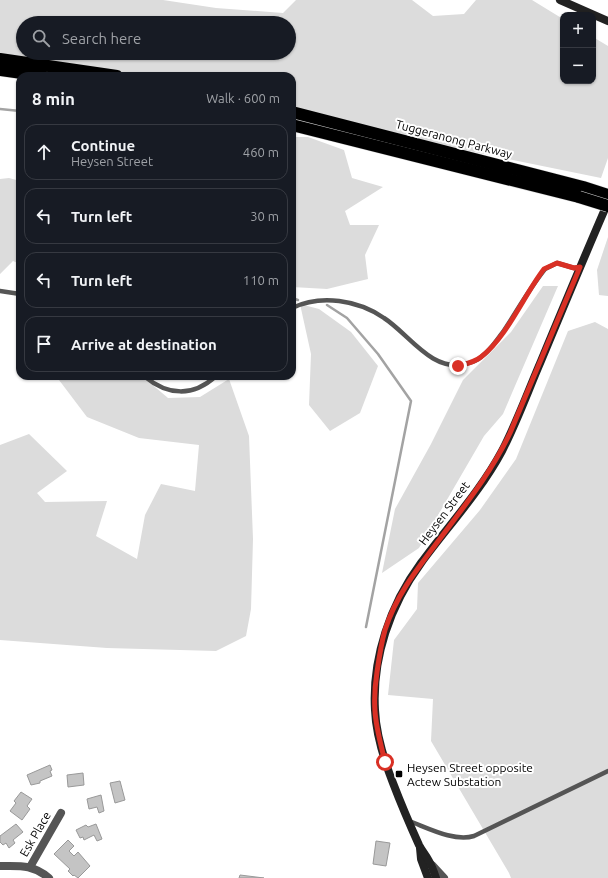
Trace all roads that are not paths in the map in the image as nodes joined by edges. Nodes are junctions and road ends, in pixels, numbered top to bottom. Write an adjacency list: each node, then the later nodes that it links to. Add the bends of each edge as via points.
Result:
1 (560, 0): 2 (main road)
2 (608, 21)
3 (0, 59): 6 (highway)
4 (0, 70): 5 (highway)
5 (16, 72)
6 (89, 72)
7 (296, 113): 9 (highway, Tuggeranong Parkway)
8 (296, 126): 9 (highway, Tuggeranong Parkway)
9 (581, 192): 10 (highway, Tuggeranong Parkway); 12 (highway, Tuggeranong Parkway, bridge)
10 (608, 195)
11 (608, 202): 13 (main road, Heysen Street)
12 (608, 206)
13 (580, 267): 16 (lane, via 574,268 557,263 544,269 493,346 481,358 458,366 448,365 429,357 384,317 358,304 323,300); 21 (main road, Heysen Street, via 502,451 479,487 408,582 397,602 380,648 375,690 378,731 392,783)
14 (0, 291): 15 (lane)
15 (16, 293)
16 (296, 307)
17 (149, 380): 18 (lane, via 175,391 200,388)
18 (212, 380)
19 (608, 771): 21 (lane, via 469,838 453,837)
20 (61, 813): 24 (street, Esk Place)
21 (409, 821): 22 (main road, Heysen Street)
22 (425, 860): 26 (main road); 27 (main road, Heysen Street); 28 (main road, Heysen Street); 29 (street)
23 (0, 866): 24 (street)
24 (30, 867): 25 (street)
25 (49, 878)
26 (424, 878)
27 (428, 878)
28 (436, 878)
29 (444, 878)

